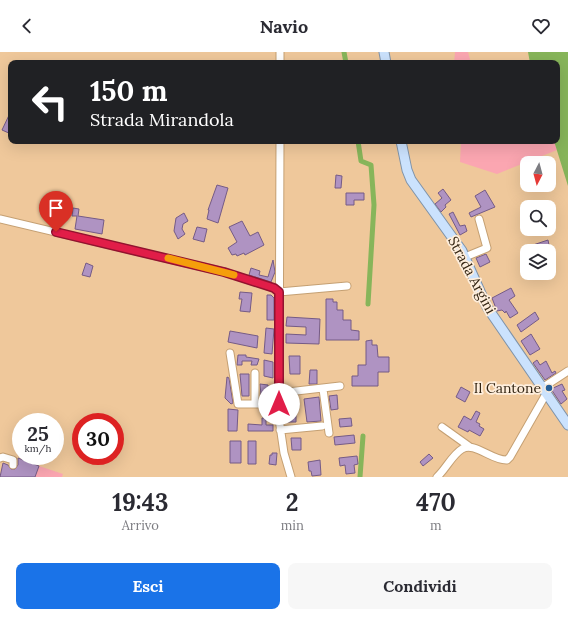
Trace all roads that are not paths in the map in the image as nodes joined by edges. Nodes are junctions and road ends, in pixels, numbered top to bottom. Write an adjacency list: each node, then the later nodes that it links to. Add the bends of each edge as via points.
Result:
1 (280, 144): 7 (street)
2 (402, 144): 5 (main road, Strada Argini, via 411,180)
3 (0, 219): 7 (street, via 224,272 274,288)
4 (479, 219): 5 (street, via 487,248)
5 (465, 257): 13 (main road, Strada Argini, via 487,307)
6 (347, 286): 7 (street)
7 (279, 292): 14 (street)
8 (230, 353): 15 (street, via 238,404)
9 (568, 371): 13 (street)
10 (255, 373): 15 (street)
11 (340, 386): 12 (street)
12 (323, 389): 14 (street); 21 (street)
13 (544, 391): 17 (main road, Strada Argini); 22 (street, via 507,460)
14 (279, 393): 16 (street)
15 (255, 404): 16 (street)
16 (279, 404): 20 (street)
17 (568, 425)
18 (322, 426): 20 (street)
19 (442, 427): 22 (street)
20 (280, 430): 25 (street)
21 (329, 433)
22 (470, 447): 26 (street, via 463,449)
23 (0, 458): 24 (street)
24 (12, 460)
25 (291, 477)
26 (437, 477)

